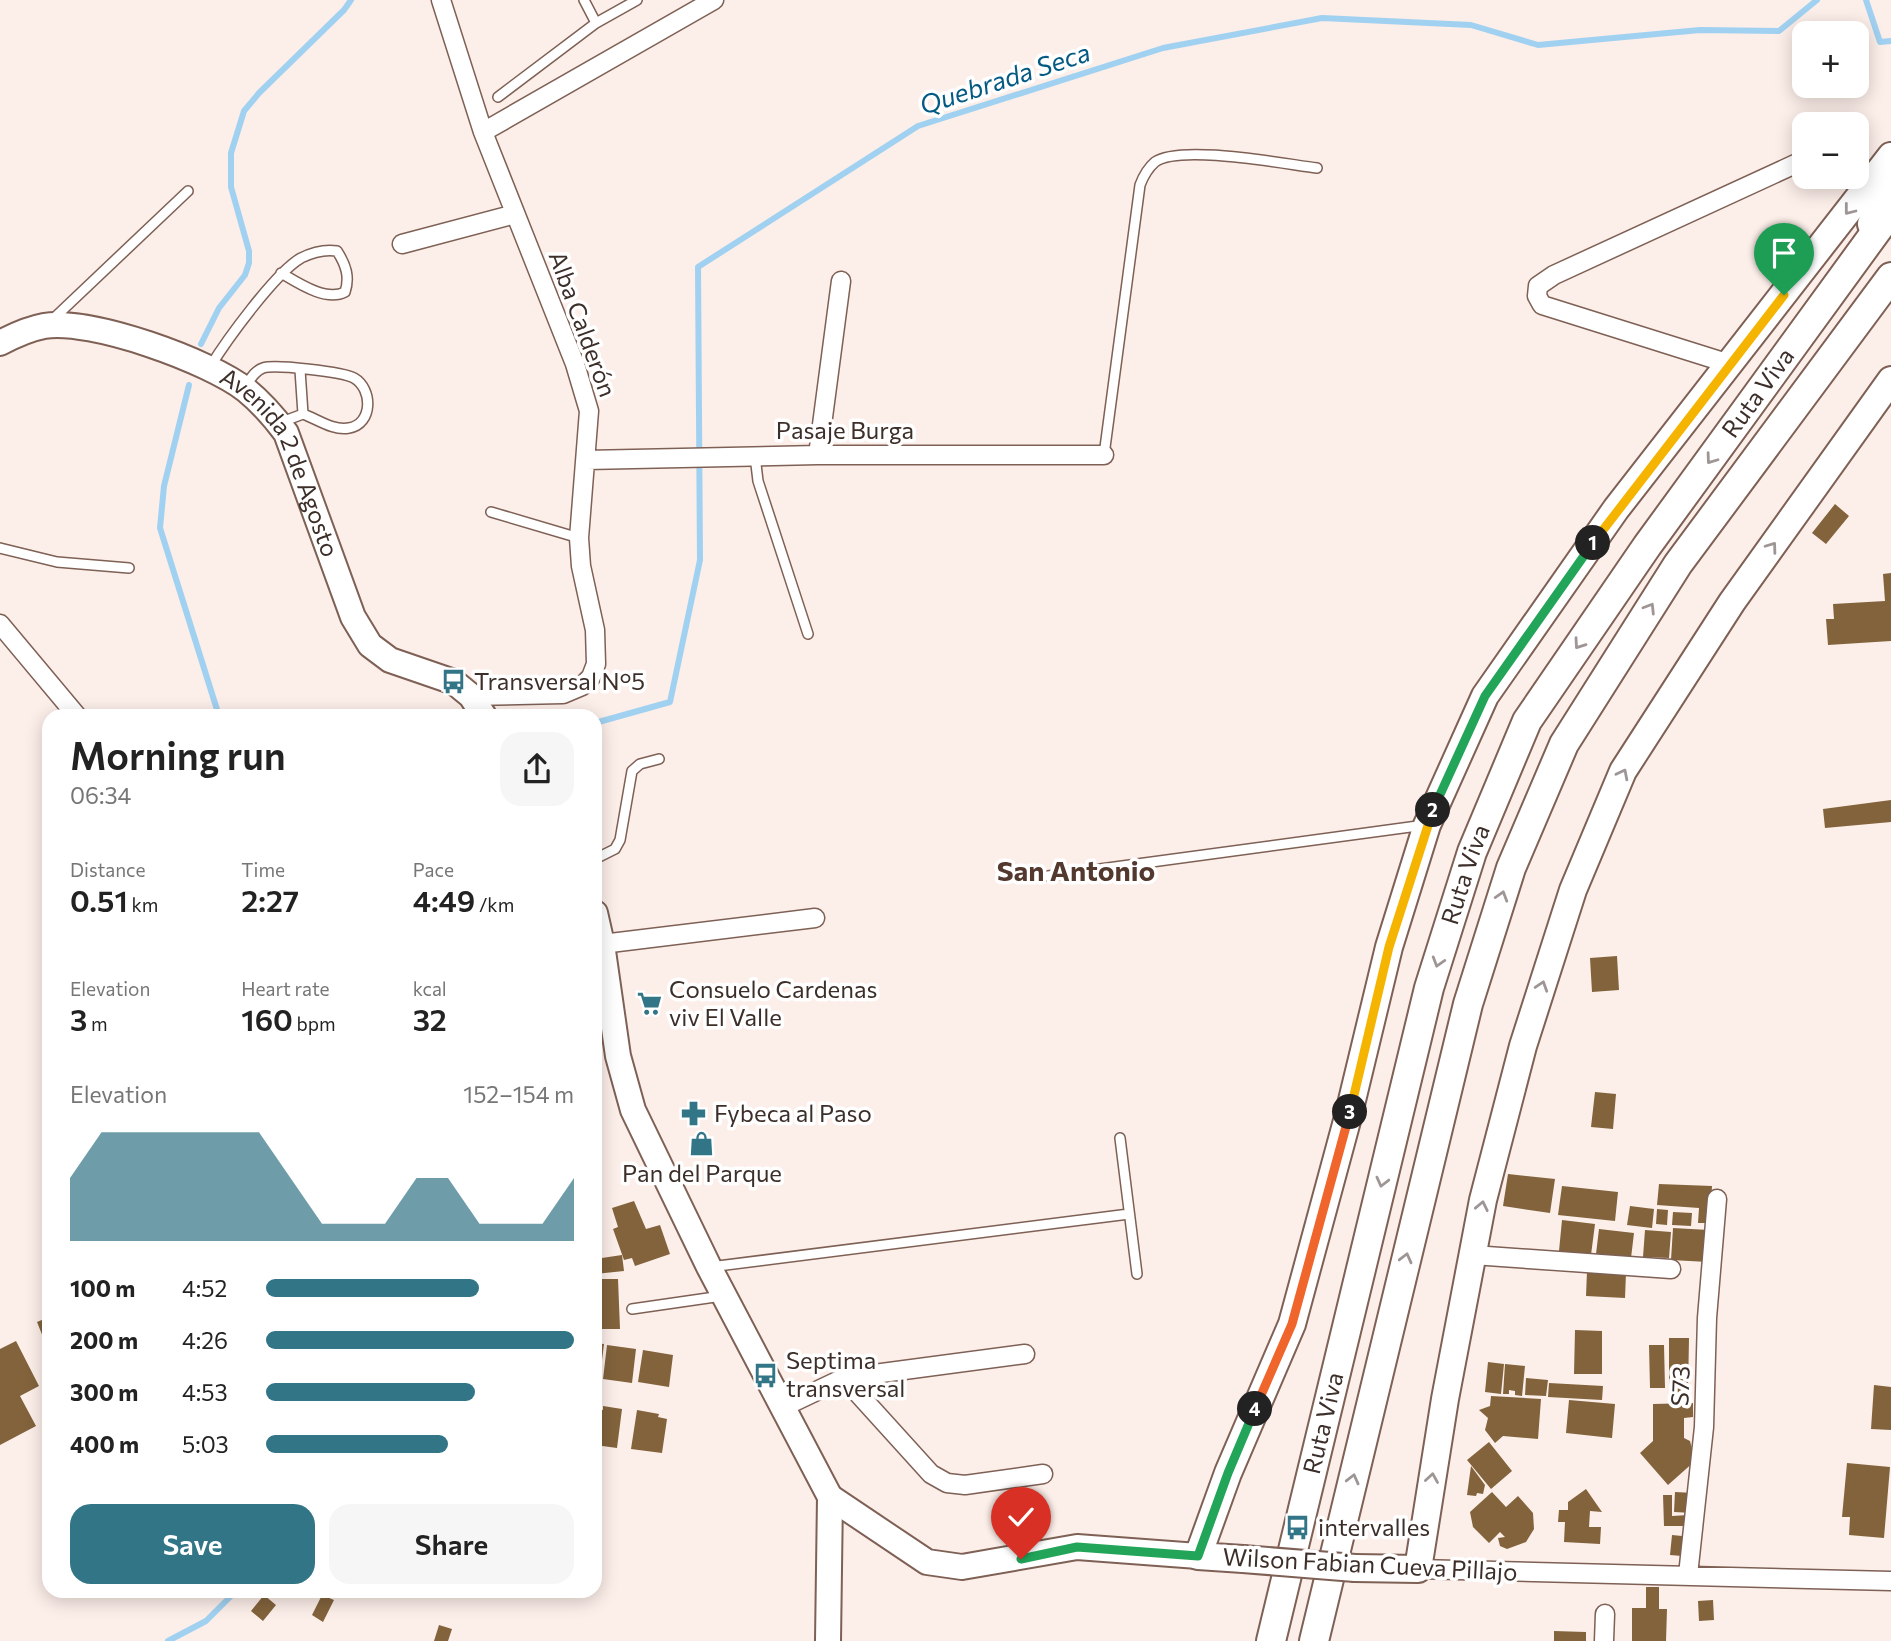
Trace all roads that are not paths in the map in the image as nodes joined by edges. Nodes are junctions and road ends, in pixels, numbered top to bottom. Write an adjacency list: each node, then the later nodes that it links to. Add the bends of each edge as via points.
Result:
1 (441, 0): 7 (street, Alba Calderón)
2 (584, 0): 5 (lane)
3 (637, 0): 5 (lane)
4 (714, 0): 7 (street)
5 (596, 23): 6 (lane)
6 (498, 97)
7 (483, 132): 14 (street, Alba Calderón)
8 (1891, 156): 22 (main road, Ruta Viva, one-way to 22)
9 (1792, 166): 22 (street, via 1538,286 1542,305)
10 (1317, 168): 30 (lane, via 1202,154 1164,158 1145,174)
11 (1891, 185): 16 (highway)
12 (188, 191): 20 (lane)
13 (1891, 211): 16 (highway, Ruta Viva)
14 (515, 214): 15 (street); 32 (street, Alba Calderón, via 586,397)
15 (402, 244)
16 (1852, 265): 68 (highway, Ruta Viva, one-way to 68, via 1647,546 1527,721 1472,852 1429,988)
17 (281, 273): 17 (lane, via 324,249 337,251 348,282 338,296 321,293); 23 (lane)
18 (1891, 277): 69 (highway, Ruta Viva, one-way to 18, via 1468,1004 1511,868 1564,744 1678,564)
19 (841, 281): 29 (street)
20 (47, 325): 21 (main road, Avenida 2 de Agosto); 23 (main road, Avenida 2 de Agosto, via 82,327 175,353)
21 (0, 343)
22 (1730, 364): 42 (main road, Ruta Viva, via 1616,509 1485,696)
23 (209, 369): 26 (main road, Avenida 2 de Agosto)
24 (300, 370): 26 (lane, via 262,368); 27 (lane); 27 (lane, via 353,378 363,386 368,410 362,422 341,429)
25 (1891, 380): 50 (main road, one-way to 25, via 1523,1046 1573,890 1623,771 1732,602)
26 (244, 389): 28 (main road, Avenida 2 de Agosto)
27 (303, 414): 28 (lane)
28 (278, 423): 39 (main road, Avenida 2 de Agosto, via 286,433 353,617 370,645 390,660 454,682)
29 (818, 454): 30 (street, Pasaje Burga); 31 (street, Pasaje Burga)
30 (1104, 455)
31 (755, 456): 32 (street, Pasaje Burga); 38 (lane, via 758,481)
32 (586, 460): 34 (street, Alba Calderón)
33 (491, 512): 34 (lane)
34 (579, 538): 39 (street, Alba Calderón, via 595,630 596,664 591,677 563,694)
35 (0, 548): 36 (lane, via 57,562)
36 (129, 568)
37 (0, 624): 40 (street)
38 (808, 634)
39 (477, 706)
40 (72, 709)
41 (659, 759): 43 (lane, via 632,771 620,840 615,849)
42 (1427, 825): 44 (lane); 61 (main road, Ruta Viva, via 1389,947 1349,1117 1292,1324)
43 (602, 856)
44 (1048, 876)
45 (815, 918): 46 (street)
46 (602, 944): 51 (main road, via 618,1056 633,1110)
47 (1120, 1138): 49 (lane)
48 (1717, 1199): 64 (street, S73, via 1704,1427)
49 (1129, 1214): 51 (lane); 53 (lane)
50 (1473, 1255): 52 (street); 62 (main road, one-way to 50)
51 (709, 1267): 54 (main road)
52 (1671, 1269)
53 (1137, 1274)
54 (724, 1296): 55 (lane); 58 (main road)
55 (632, 1309)
56 (1025, 1354): 57 (street)
57 (844, 1378): 58 (street); 59 (street, via 931,1474 947,1483 965,1485)
58 (783, 1408): 60 (main road)
59 (1043, 1474)
60 (830, 1497): 61 (main road, Wilson Fabian Cueva Pillajo, via 927,1563 962,1567 1077,1547); 67 (main road)
61 (1198, 1556): 62 (main road, Wilson Fabian Cueva Pillajo, bridge)
62 (1418, 1569): 64 (street, Wilson Fabian Cueva Pillajo)
63 (1891, 1572): 65 (street)
64 (1688, 1575): 65 (street, Wilson Fabian Cueva Pillajo)
65 (1891, 1581)
66 (1605, 1614): 70 (street)
67 (828, 1641)
68 (1272, 1641)
69 (1314, 1641)
70 (1604, 1641)

